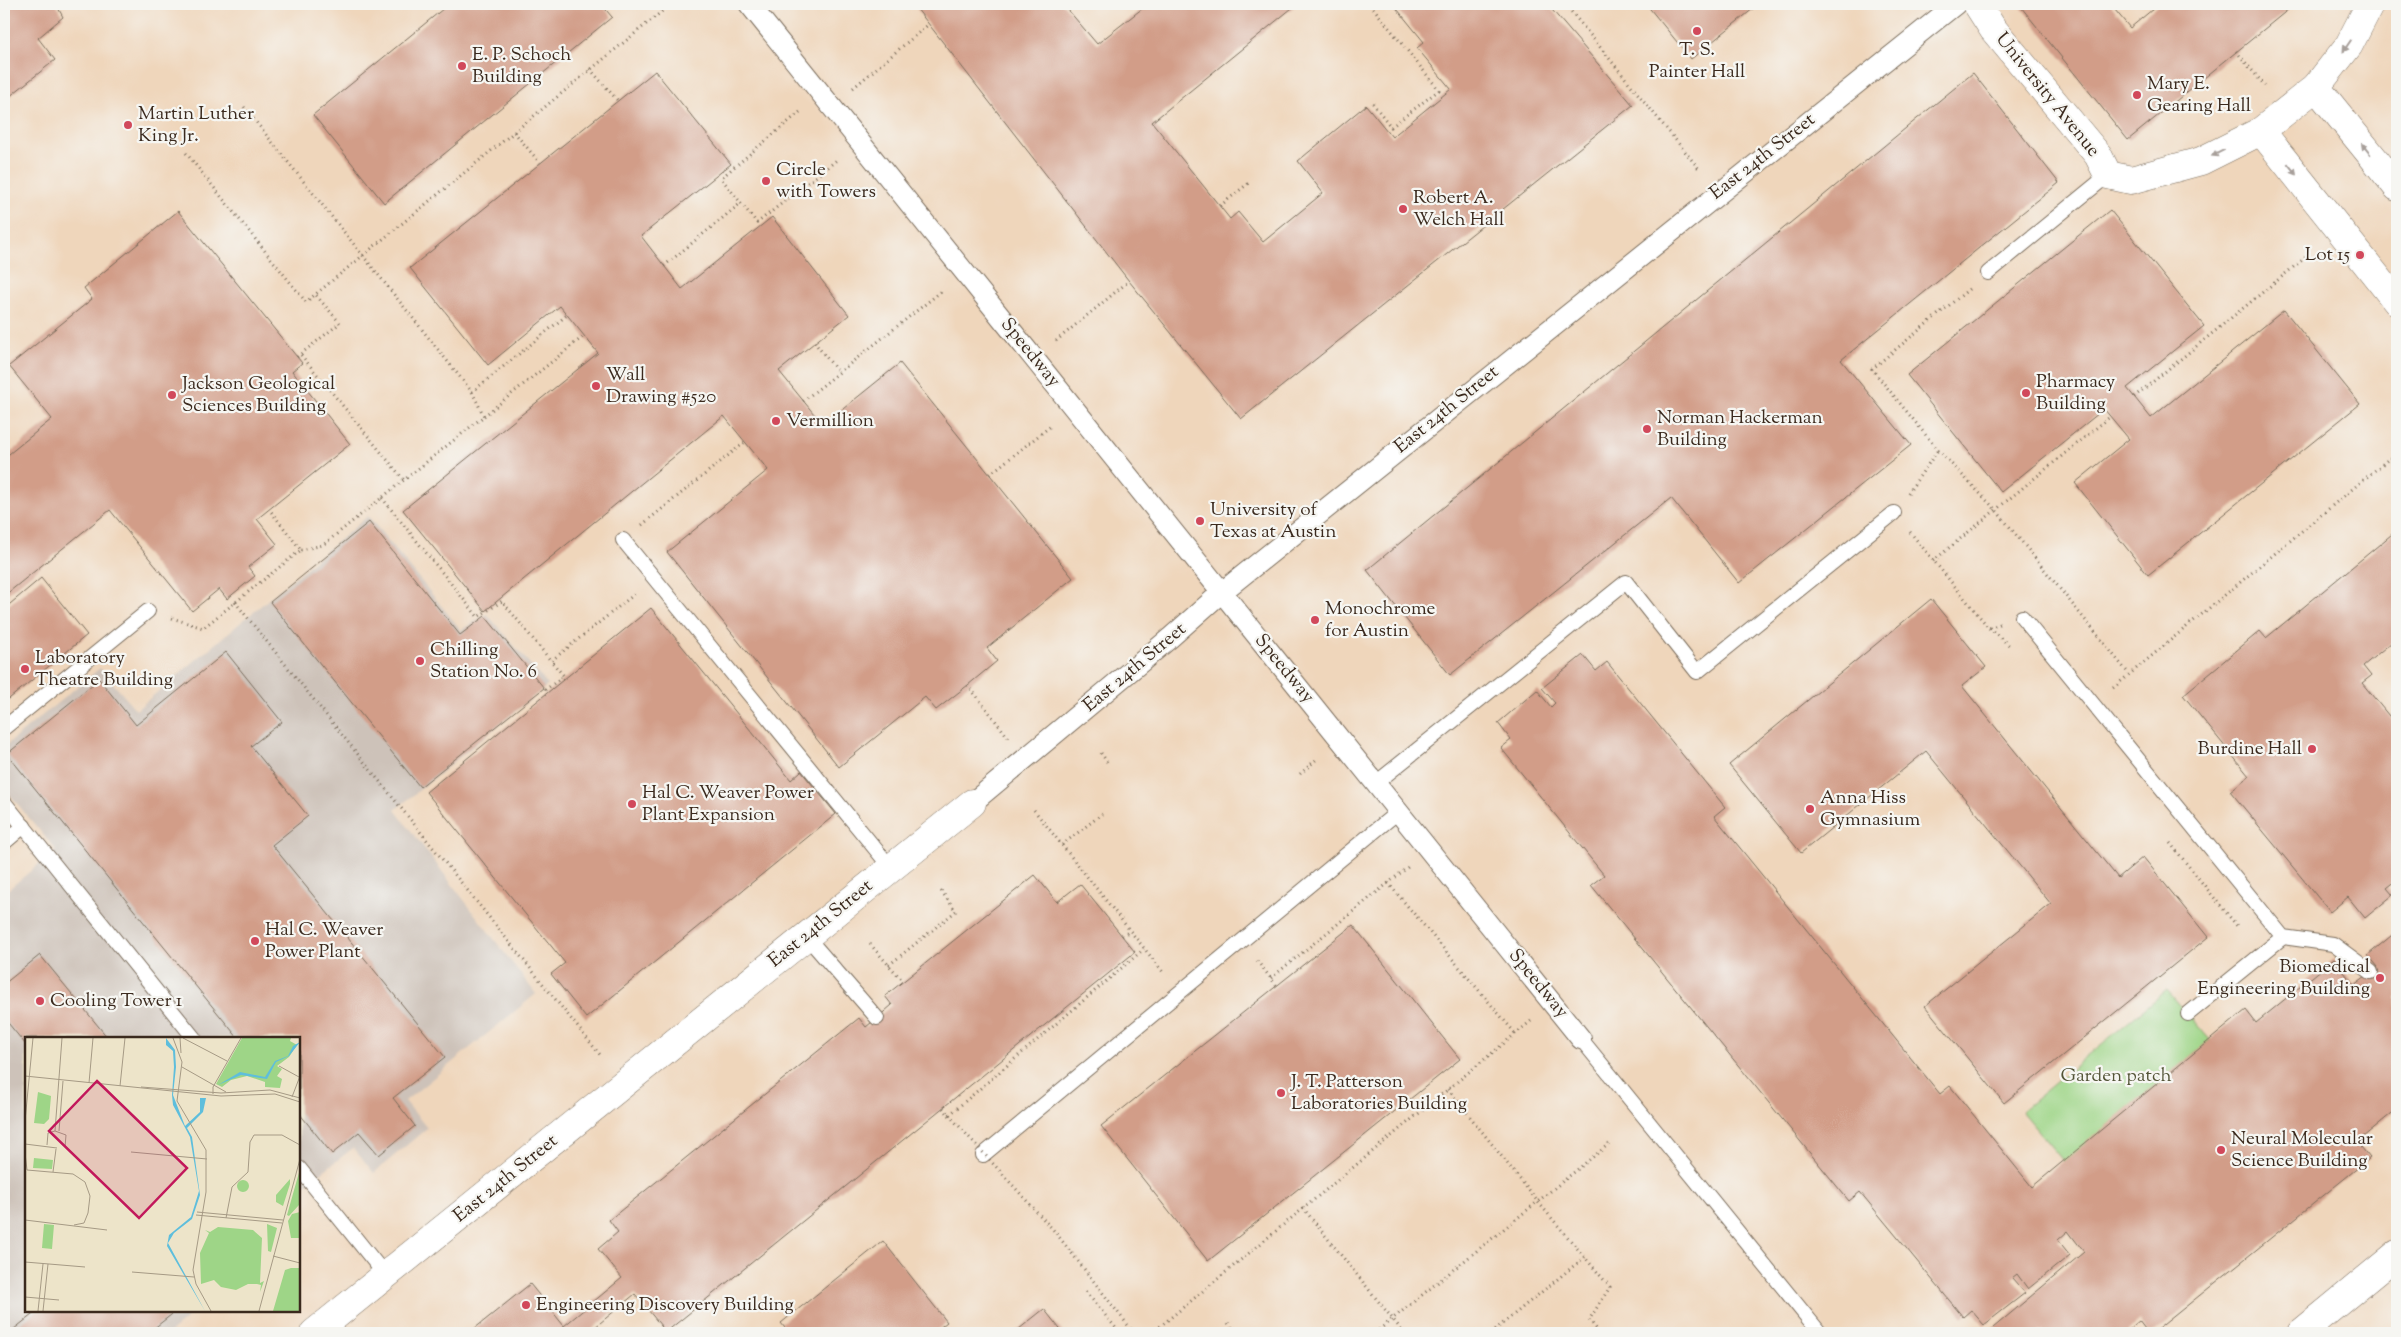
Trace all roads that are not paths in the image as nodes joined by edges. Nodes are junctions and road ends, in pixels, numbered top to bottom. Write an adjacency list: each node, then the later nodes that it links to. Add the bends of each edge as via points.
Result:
1 (748, 4): 13 (street, Speedway)
2 (1956, 4): 13 (street, East 24th Street)
3 (1977, 4): 7 (street, University Avenue, via 1993,29 2098,155)
4 (2370, 4): 5 (street, University Avenue, one-way to 5, via 2349,45)
5 (2316, 88): 6 (street, University Avenue); 8 (street, one-way to 5)
6 (2261, 131): 7 (street, University Avenue, one-way to 7, via 2201,161 2131,180); 10 (street, one-way to 10)
7 (2108, 175): 9 (lane)
8 (2397, 187)
9 (1988, 273)
10 (2397, 302)
11 (1894, 513): 17 (lane, via 1698,672 1626,582)
12 (623, 540): 23 (lane)
13 (1222, 592): 17 (street, Speedway); 19 (street, East 24th Street)
14 (148, 611): 16 (lane)
15 (2022, 617): 25 (lane)
16 (4, 728)
17 (1376, 783): 20 (street, Speedway)
18 (4, 802): 21 (lane)
19 (972, 803): 23 (street, East 24th Street)
20 (1399, 811): 30 (street, Speedway); 31 (lane)
21 (24, 826): 22 (lane); 29 (lane)
22 (4, 843)
23 (891, 868): 24 (street, East 24th Street)
24 (806, 936): 28 (lane); 34 (street, East 24th Street)
25 (2283, 937): 26 (lane, via 2333,944); 27 (lane)
26 (2371, 972)
27 (2188, 1014)
28 (877, 1018)
29 (193, 1037)
30 (1581, 1039): 36 (lane, Speedway)
31 (983, 1155)
32 (300, 1169): 34 (lane)
33 (2397, 1254): 37 (street)
34 (386, 1276): 35 (street, East 24th Street)
35 (314, 1333)
36 (1820, 1333)
37 (2301, 1333)

